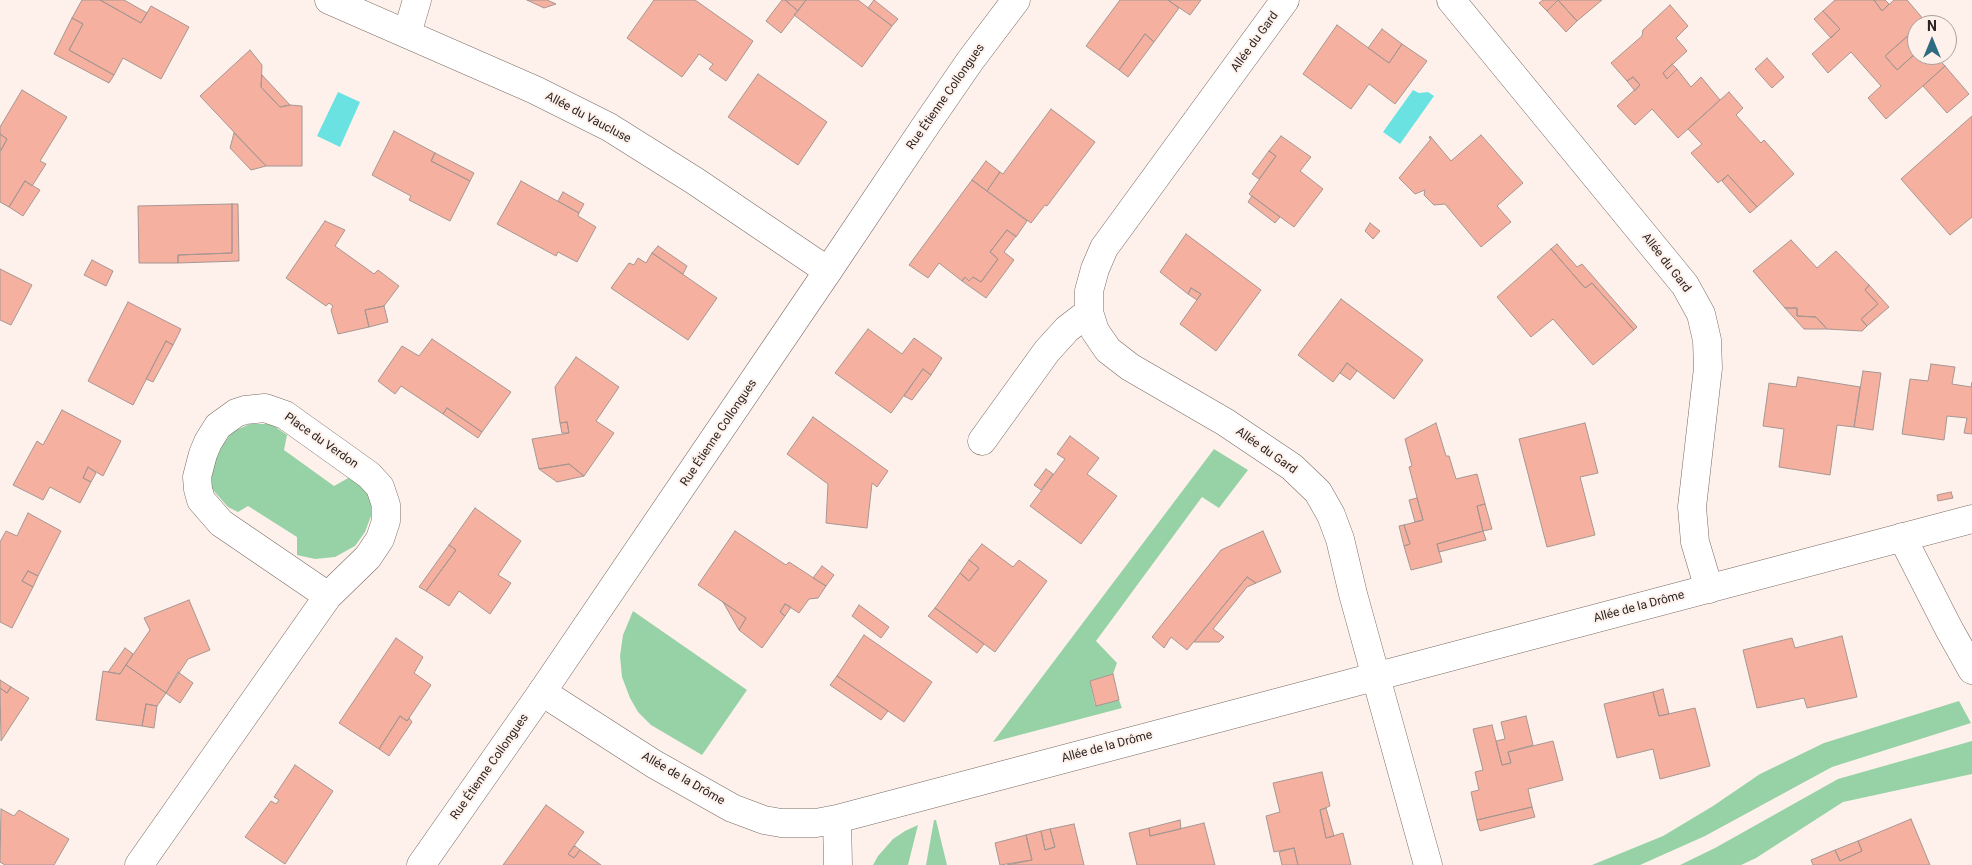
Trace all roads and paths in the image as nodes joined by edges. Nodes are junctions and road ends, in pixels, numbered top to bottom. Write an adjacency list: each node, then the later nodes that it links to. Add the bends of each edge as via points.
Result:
1 (329, 0): 6 (street, Allée du Vaucluse)
2 (417, 0): 6 (street)
3 (1016, 0): 7 (street, Rue Étienne Collongues, via 970,60)
4 (1285, 0): 8 (street, Allée du Gard, via 1104,248 1089,291)
5 (1450, 0): 12 (street, Allée du Gard, via 1685,286 1701,314 1707,340 1708,368 1692,507 1695,542)
6 (407, 34): 7 (street, Allée du Vaucluse, via 535,90 609,127)
7 (828, 271): 16 (street, Rue Étienne Collongues)
8 (1089, 312): 9 (street, via 1067,329 1047,351); 15 (street, Allée du Gard, via 1095,331 1108,350 1292,467 1318,492 1340,539)
9 (982, 441)
10 (1972, 519): 11 (street, Allée de la Drôme)
11 (1902, 537): 12 (street, Allée de la Drôme); 14 (street)
12 (1709, 589): 15 (street, Allée de la Drôme)
13 (328, 596): 13 (street, Place du Verdon, via 368,557 380,539 386,520 386,505 380,488 369,475 284,415 265,408 236,413 218,426 203,454 197,477 201,500 221,523); 18 (street, Place du Verdon)
14 (1972, 670)
15 (1376, 676): 17 (street, Allée de la Drôme); 21 (street)
16 (542, 692): 17 (street, Allée de la Drôme, via 654,764 748,815 781,823); 19 (street, Rue Étienne Collongues)
17 (837, 819): 20 (street)
18 (139, 865)
19 (421, 865)
20 (838, 865)
21 (1428, 865)

